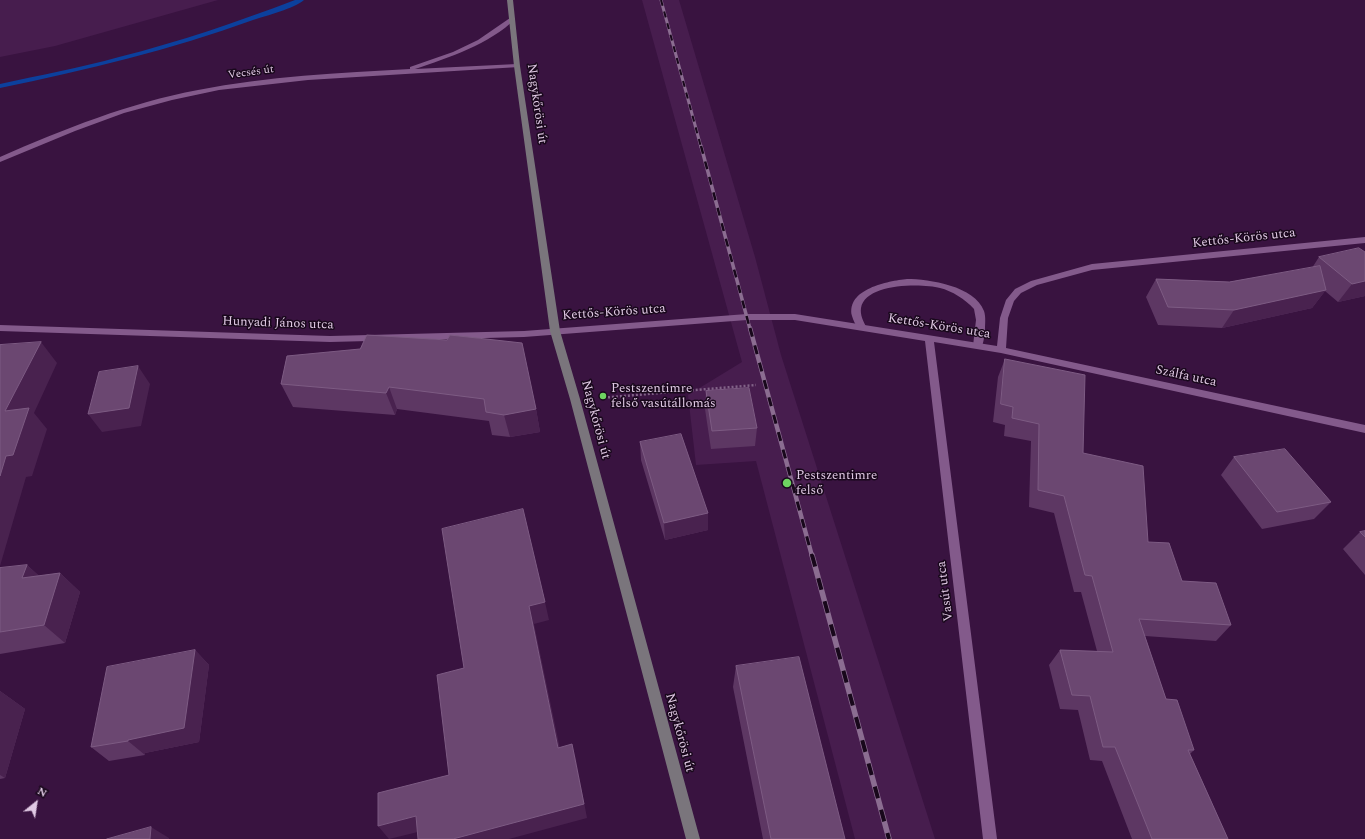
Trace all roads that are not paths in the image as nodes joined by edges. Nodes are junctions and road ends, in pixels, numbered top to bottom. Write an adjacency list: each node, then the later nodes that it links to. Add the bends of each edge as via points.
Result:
1 (510, 0): 2 (main road, Nagykőrösi út)
2 (512, 19): 3 (main road, Nagykőrösi út); 4 (street, via 480,41 455,53)
3 (517, 66): 4 (street, Vecsés út); 9 (main road, Nagykőrösi út)
4 (400, 72): 5 (street, Vecsés út, via 255,82 196,92 97,119)
5 (0, 160)
6 (1365, 240): 12 (street, Kettős-Körös utca, via 1092,267 1034,283 1018,291 1010,300 1004,318)
7 (0, 328): 9 (street, Hunyadi János utca, via 330,339)
8 (862, 328): 9 (street, Kettős-Körös utca, via 795,317 747,317); 10 (street, Kettős-Körös utca); 11 (street, via 858,322 857,307 861,298 868,292 893,283 936,284 952,288 975,304 980,312)
9 (554, 331): 14 (main road, Nagykőrösi út, via 575,399)
10 (929, 339): 11 (street, Kettős-Körös utca); 15 (street, Vasút utca)
11 (978, 346): 12 (street, Kettős-Körös utca)
12 (1001, 350): 13 (street, Szálfa utca)
13 (1365, 429)
14 (693, 839)
15 (990, 839)

